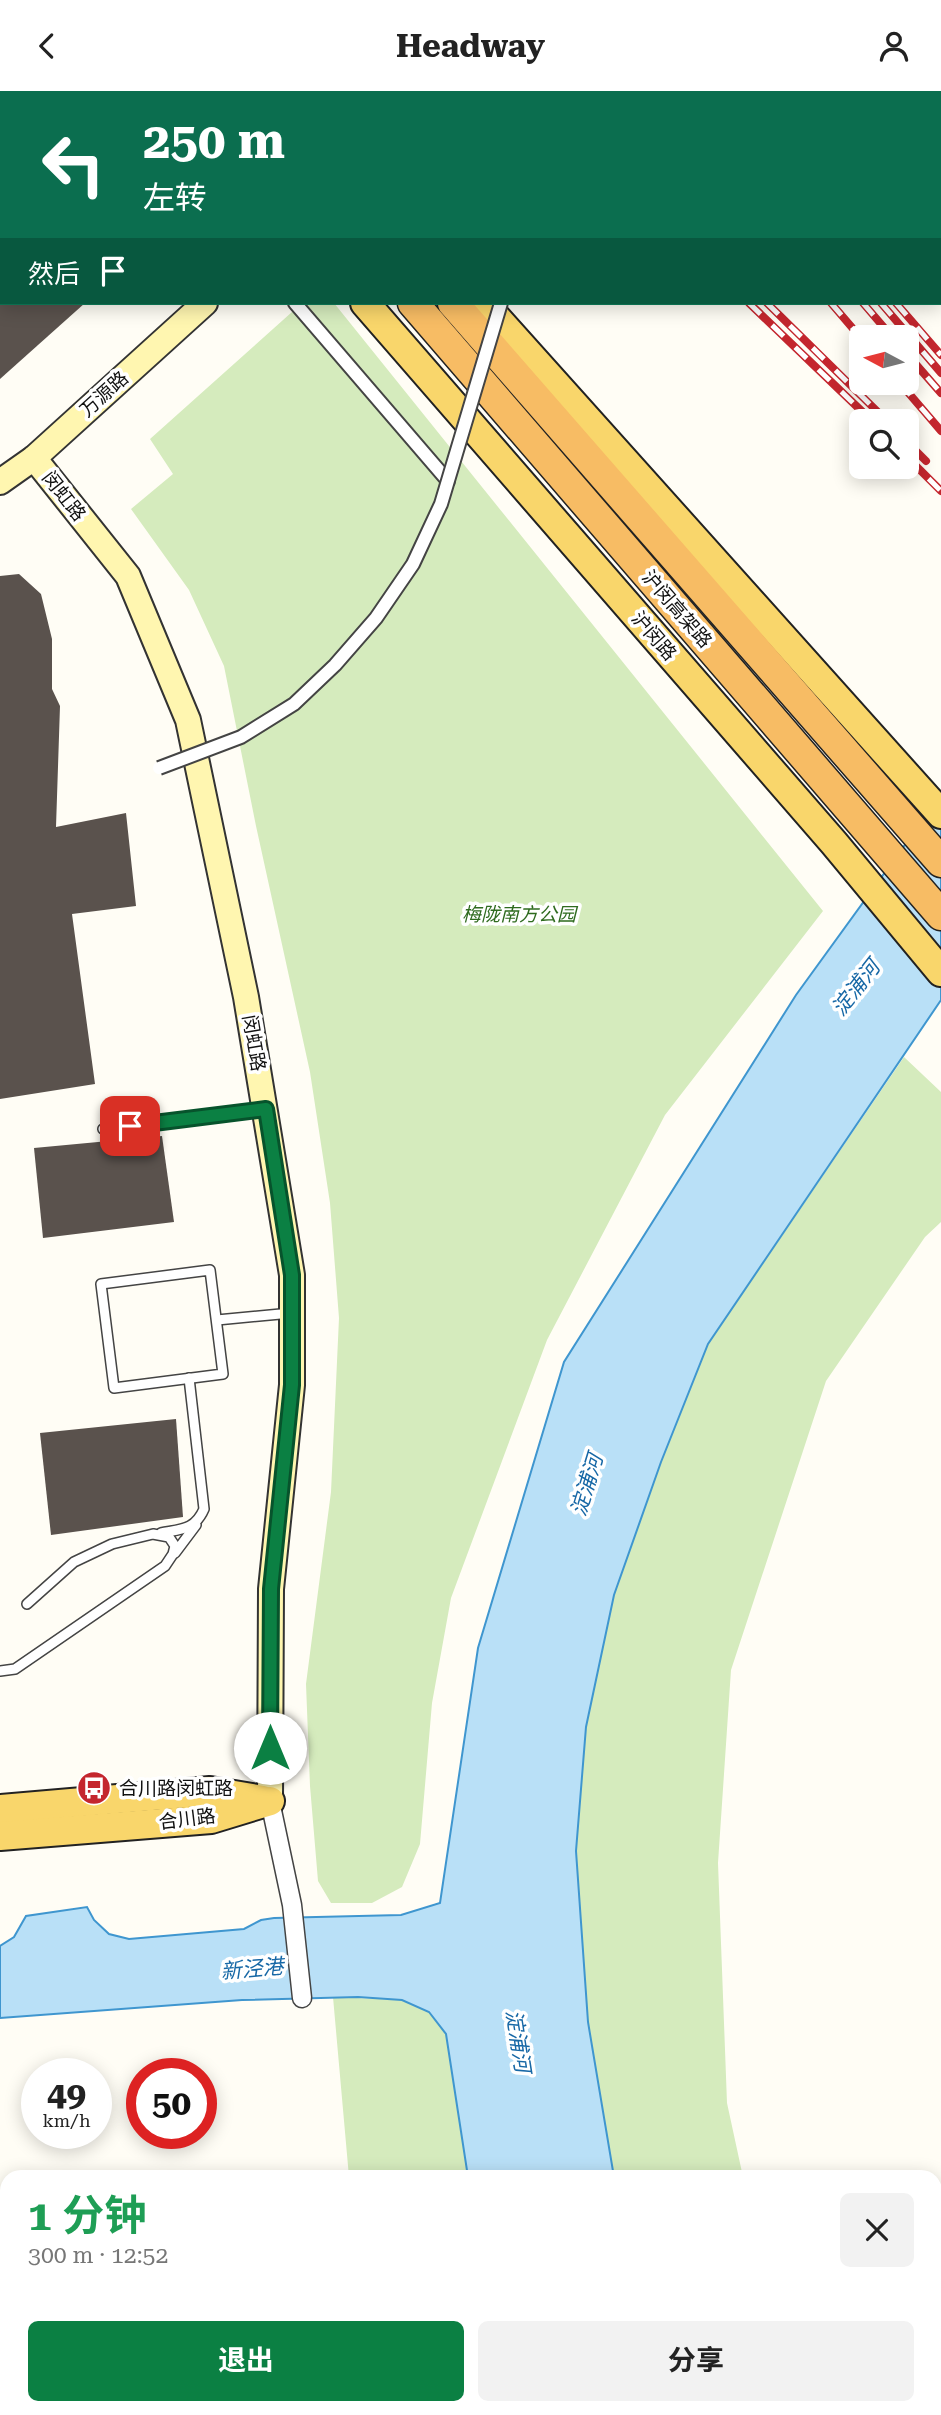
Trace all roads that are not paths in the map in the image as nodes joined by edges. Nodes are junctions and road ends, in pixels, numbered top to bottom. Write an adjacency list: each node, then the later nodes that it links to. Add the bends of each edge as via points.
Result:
1 (203, 305): 8 (main road, 万源路)
2 (297, 305): 9 (street)
3 (367, 305): 15 (main road, 沪闵路)
4 (416, 305): 14 (highway, 沪闵高架路)
5 (455, 305): 13 (highway, 沪闵高架路)
6 (485, 305): 12 (main road)
7 (500, 305): 9 (street, bridge)
8 (34, 458): 10 (main road, 万源路); 16 (main road, 闵虹路, via 128,576 188,720)
9 (448, 481): 11 (street, bridge, via 413,564 376,618 335,665 294,704 241,737)
10 (0, 482)
11 (159, 768)
12 (941, 814)
13 (941, 862)
14 (941, 915)
15 (941, 972)
16 (266, 1109): 17 (lane); 18 (main road, 闵虹路, via 292,1275)
17 (103, 1129)
18 (292, 1313): 19 (lane); 26 (main road, 闵虹路, via 292,1385 271,1589)
19 (217, 1320): 20 (lane, via 223,1374); 20 (lane, via 210,1270 101,1284 114,1388)
20 (189, 1378): 21 (lane, via 204,1492)
21 (199, 1521): 22 (lane); 23 (lane)
22 (153, 1534): 23 (lane, via 169,1537 175,1546); 24 (lane, via 112,1544 74,1562)
23 (170, 1558): 25 (lane, via 15,1669)
24 (27, 1604)
25 (0, 1671)
26 (270, 1801): 27 (main road, 合川路, via 210,1791); 28 (main road, 合川路, via 211,1819); 29 (street, via 292,1905)
27 (0, 1809)
28 (0, 1836)
29 (302, 1998)

